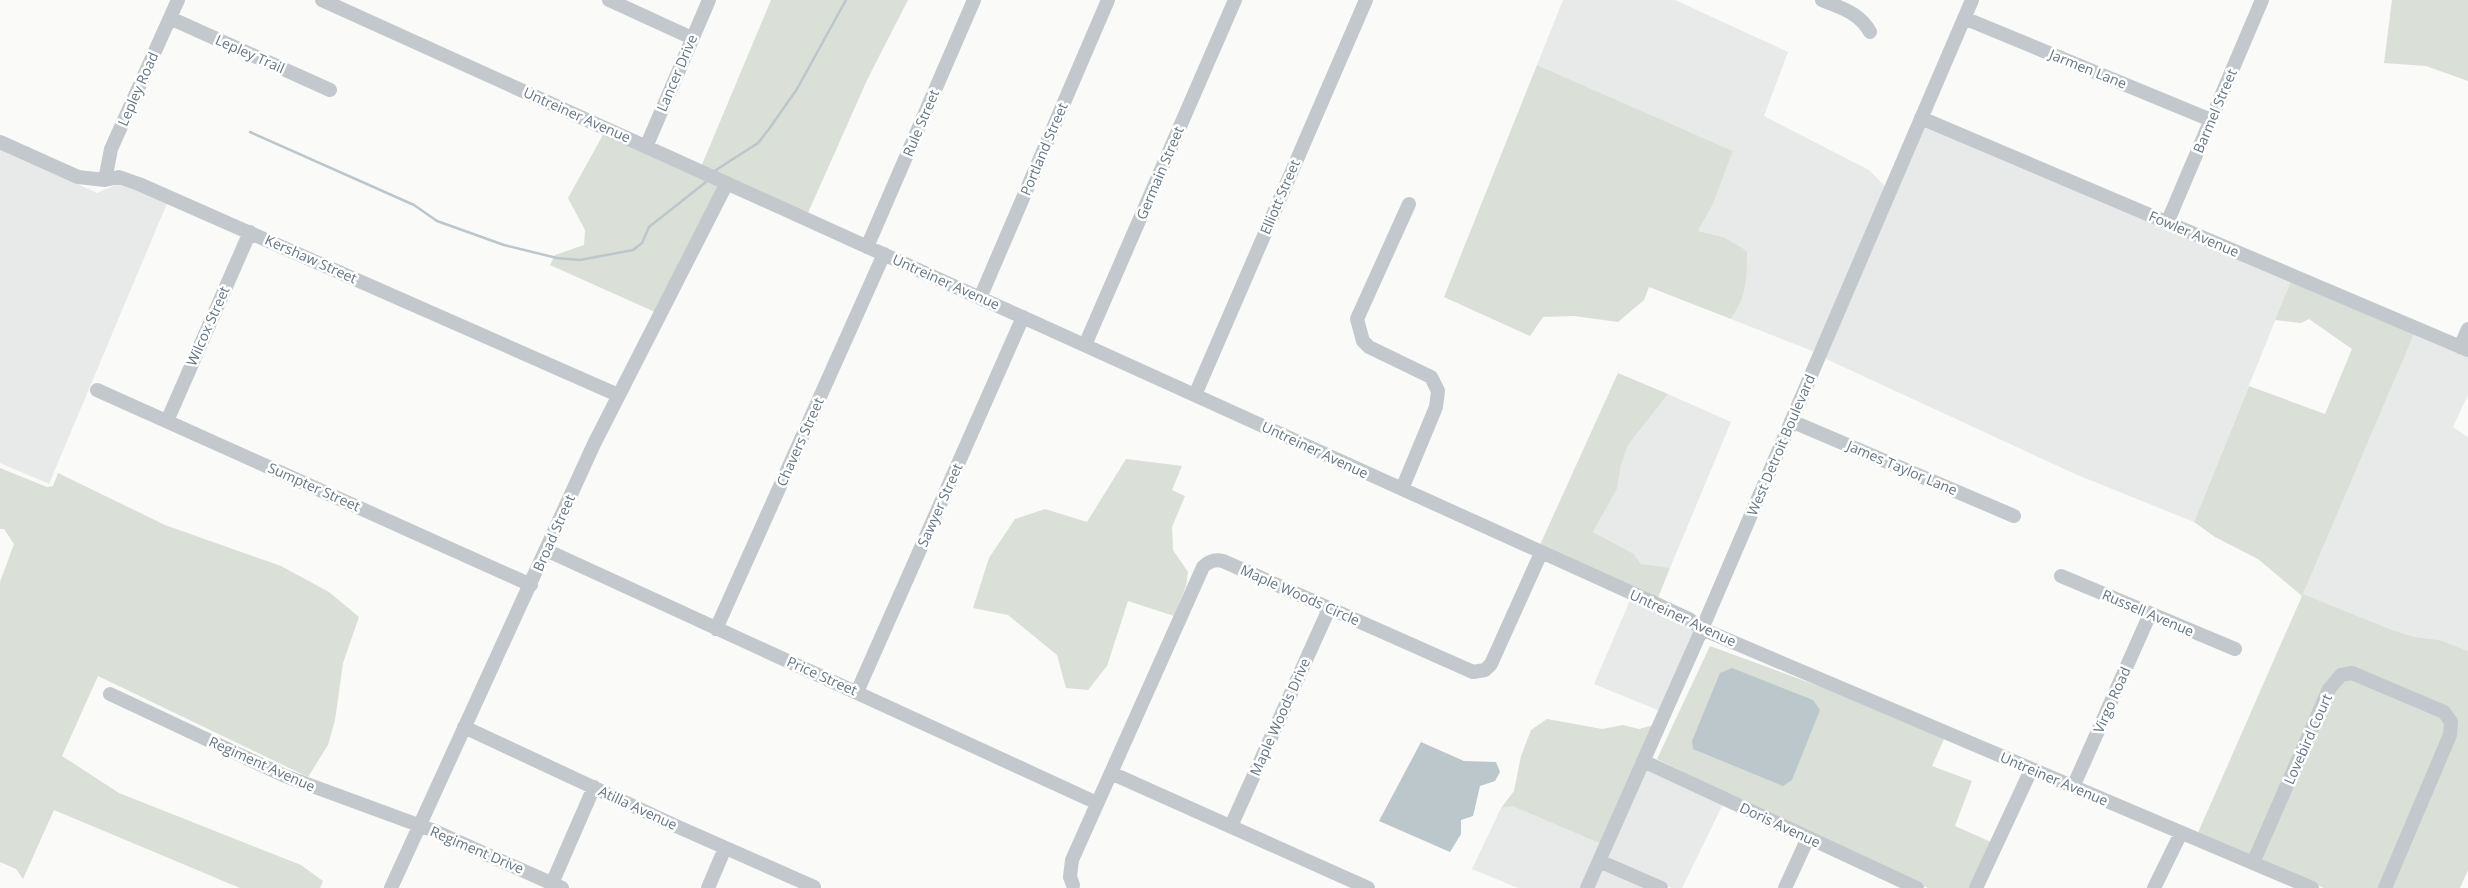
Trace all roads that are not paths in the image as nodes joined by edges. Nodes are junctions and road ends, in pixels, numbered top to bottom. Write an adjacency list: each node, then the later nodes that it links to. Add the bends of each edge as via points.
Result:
1 (178, 0): 12 (street, Lepley Road)
2 (322, 0): 20 (street, Untreiner Avenue)
3 (609, 0): 15 (street)
4 (709, 0): 15 (street, Lancer Drive)
5 (974, 0): 26 (street, Rule Street)
6 (1108, 0): 28 (street, Portland Street)
7 (1235, 0): 31 (street, Germain Street)
8 (1366, 0): 35 (street, Elliott Street)
9 (1822, 0): 14 (street, via 1854,14)
10 (1972, 0): 13 (street, West Detroit Boulevard)
11 (2262, 0): 18 (street, Barmel Street)
12 (170, 18): 16 (street, Lepley Trail); 21 (street, Lepley Road, via 111,149)
13 (1964, 18): 17 (street, West Detroit Boulevard); 18 (street, Jarmen Lane)
14 (1870, 32)
15 (692, 38): 20 (street, Lancer Drive)
16 (330, 90)
17 (1921, 118): 24 (street, Fowler Avenue); 37 (street, West Detroit Boulevard)
18 (2211, 120): 24 (street, Barmel Street)
19 (0, 142): 21 (street, Kershaw Street, via 78,177)
20 (646, 147): 22 (street, Untreiner Avenue)
21 (105, 180): 25 (street, Kershaw Street, via 119,177 139,184)
22 (727, 183): 26 (street, Untreiner Avenue); 34 (street, Broad Street)
23 (1408, 204): 38 (street, via 1357,319 1363,341 1369,347 1431,377 1438,391 1436,407)
24 (2167, 223): 32 (street, Fowler Avenue)
25 (250, 232): 34 (street, Kershaw Street); 36 (street, Wilcox Street)
26 (868, 247): 27 (street, Untreiner Avenue)
27 (884, 254): 28 (street, Untreiner Avenue); 46 (street, Chavers Street)
28 (980, 298): 29 (street, Untreiner Avenue)
29 (1023, 317): 31 (street, Untreiner Avenue); 49 (street, Sawyer Street)
30 (2468, 329): 32 (street)
31 (1085, 345): 35 (street, Untreiner Avenue)
32 (2464, 348)
33 (98, 390): 36 (street, Sumpter Street)
34 (618, 395): 40 (street, Broad Street)
35 (1195, 395): 38 (street, Untreiner Avenue)
36 (167, 421): 43 (street, Sumpter Street)
37 (1791, 421): 39 (street, James Taylor Lane); 47 (street, West Detroit Boulevard)
38 (1402, 489): 41 (street, Untreiner Avenue)
39 (2014, 516)
40 (546, 550): 43 (street, Broad Street); 46 (street, Price Street)
41 (1541, 553): 44 (street, Maple Woods Circle, via 1491,664 1480,672 1473,672); 47 (street, Untreiner Avenue, via 1689,619)
42 (2061, 576): 45 (street, Russell Avenue)
43 (531, 585): 51 (street, Broad Street)
44 (1329, 609): 54 (street, Maple Woods Circle, via 1223,561 1207,563); 59 (street, Maple Woods Drive)
45 (2150, 614): 48 (street, Russell Avenue); 56 (street, Virgo Road)
46 (716, 629): 49 (street, Price Street)
47 (1702, 629): 52 (street, West Detroit Boulevard); 53 (street, Untreiner Avenue)
48 (2235, 649)
49 (857, 692): 57 (street, Price Street)
50 (110, 694): 58 (street, Regiment Avenue, via 285,776)
51 (464, 727): 55 (street, Atilla Avenue); 58 (street, Broad Street)
52 (1643, 762): 61 (street, Doris Avenue); 63 (street, West Detroit Boulevard)
53 (2030, 770): 56 (street, Untreiner Avenue); 75 (street)
54 (1111, 773): 57 (street, Maple Woods Circle); 59 (street)
55 (594, 787): 62 (street, Atilla Avenue); 66 (street)
56 (2073, 787): 60 (street, Untreiner Avenue)
57 (1098, 803): 65 (street, Maple Woods Circle, via 1072,860 1070,877)
58 (419, 826): 66 (street, Regiment Drive); 68 (street, Broad Street)
59 (1231, 826): 70 (street)
60 (2181, 833): 64 (street, Untreiner Avenue); 76 (street)
61 (1808, 838): 73 (street); 74 (street, Doris Avenue)
62 (725, 848): 67 (street, Atilla Avenue); 69 (street)
63 (1599, 861): 71 (street, West Detroit Boulevard); 72 (street)
64 (2253, 863): 77 (street, Untreiner Avenue); 78 (street, Lovebird Court, via 2329,689 2341,675 2352,673 2444,712 2451,722 2450,735)
65 (1073, 885)
66 (555, 886)
67 (814, 886)
68 (392, 888)
69 (708, 888)
70 (1366, 888)
71 (1587, 888)
72 (1661, 888)
73 (1785, 888)
74 (1917, 888)
75 (1976, 888)
76 (2154, 888)
77 (2312, 888)
78 (2384, 888)

